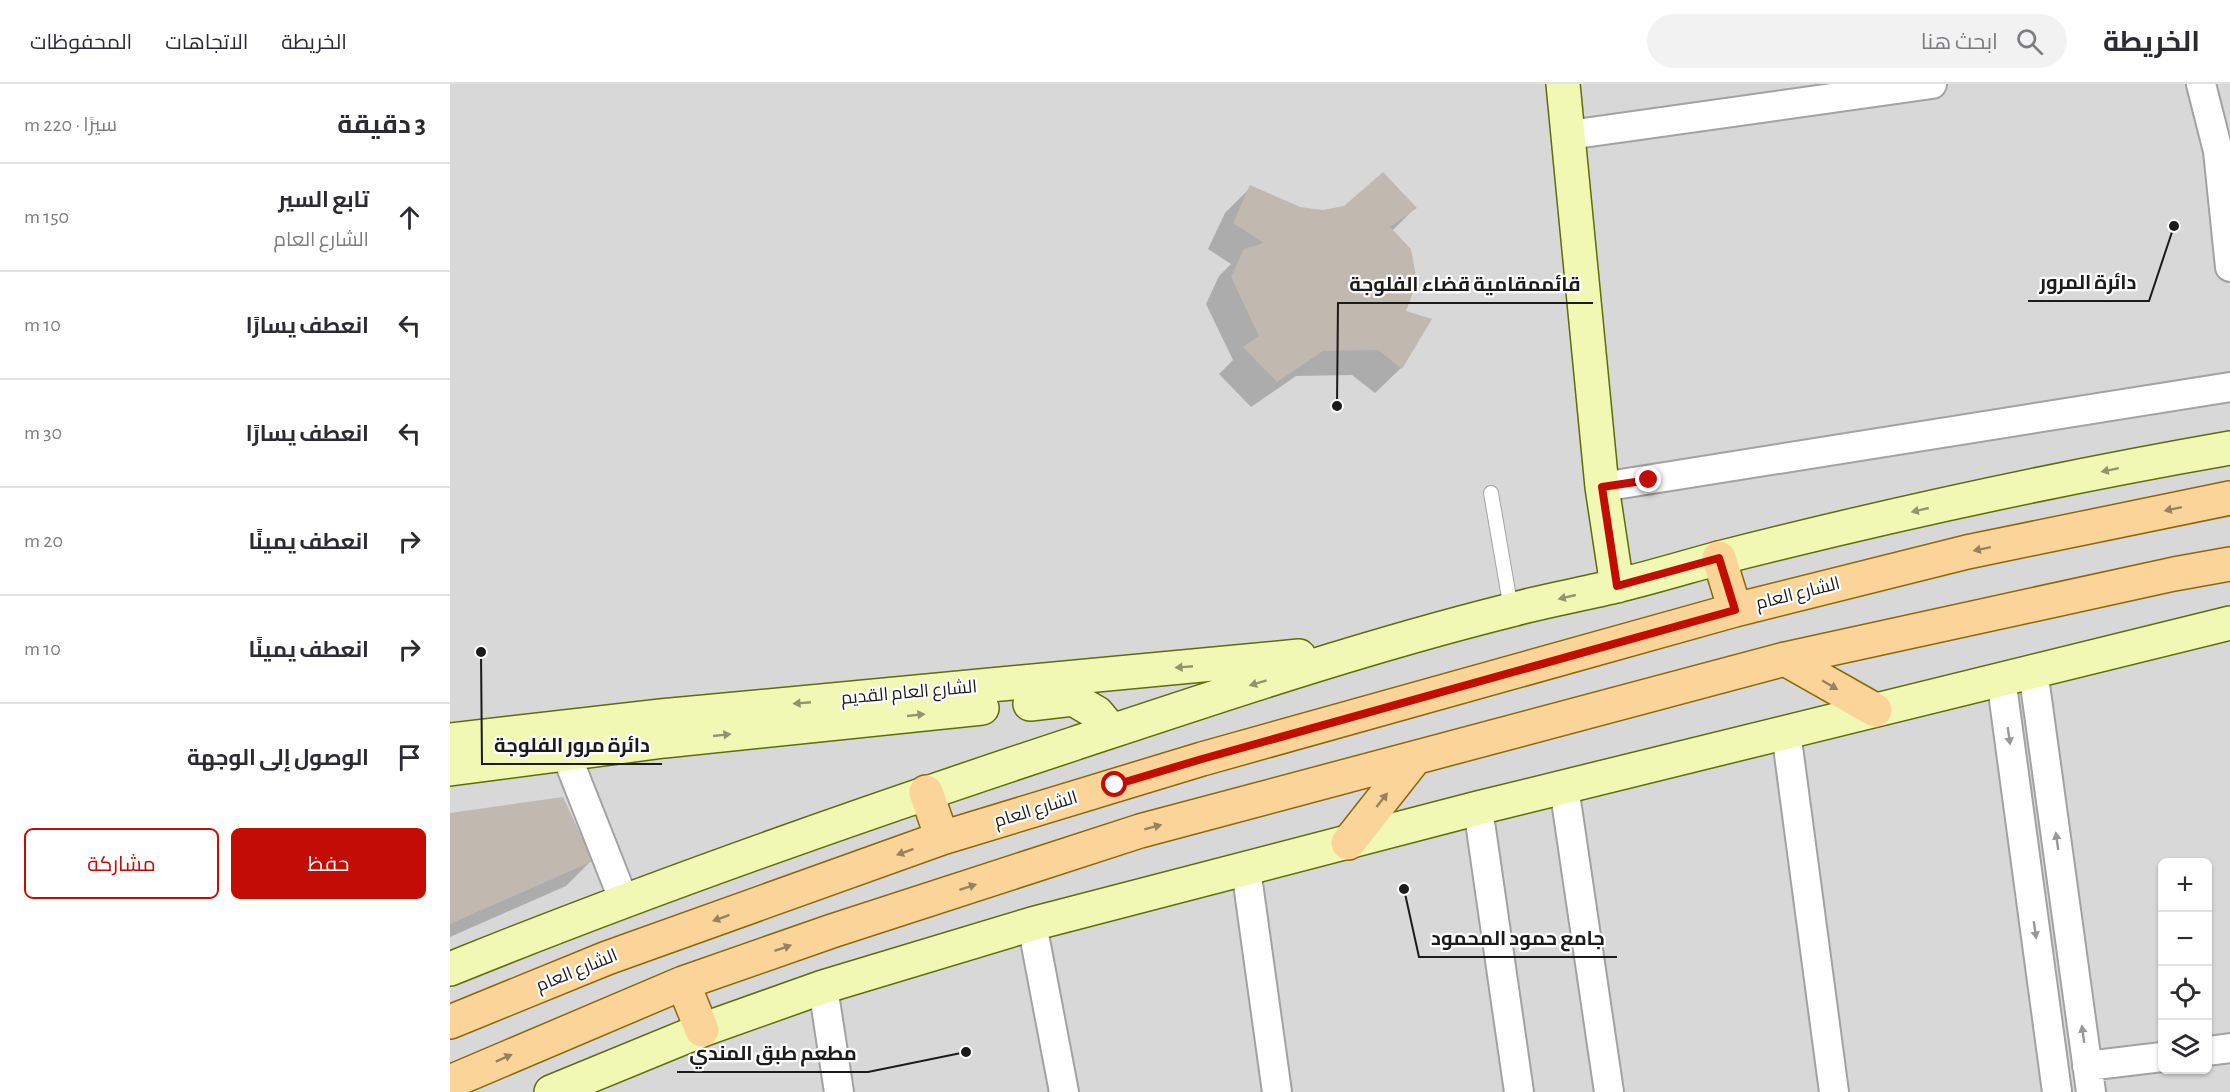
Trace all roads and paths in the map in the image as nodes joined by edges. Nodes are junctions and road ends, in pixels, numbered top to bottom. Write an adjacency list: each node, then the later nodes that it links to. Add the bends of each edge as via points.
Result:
1 (1563, 84): 5 (street)
2 (1932, 84): 4 (street)
3 (2201, 84): 6 (street, via 2217,151)
4 (1871, 88): 5 (street)
5 (1569, 135): 9 (street)
6 (2230, 267)
7 (2230, 387): 9 (street)
8 (2230, 448): 12 (street, one-way to 12, via 1929,508)
9 (1602, 487): 14 (street)
10 (1491, 493): 15 (lane)
11 (2230, 498): 16 (main road, الشارع العام, one-way to 16, via 1967,552)
12 (1719, 558): 14 (street); 16 (main road)
13 (2230, 564): 19 (main road)
14 (1617, 586): 15 (street, one-way to 15)
15 (1511, 609): 18 (street)
16 (1735, 610): 32 (main road, الشارع العام, via 1202,759)
17 (2230, 623): 20 (street)
18 (1368, 649): 23 (street, one-way to 23); 25 (street, الشارع العام القديم, one-way to 25, via 661,716)
19 (1785, 659): 22 (main road, one-way to 22); 27 (main road)
20 (2033, 670): 21 (street); 45 (street, one-way to 20)
21 (2001, 678): 22 (street); 55 (street, one-way to 55)
22 (1875, 710): 24 (street)
23 (1112, 731): 26 (street, الشارع العام القديم, one-way to 23, via 1073,699 1097,713); 30 (street)
24 (1786, 732): 29 (street); 54 (street)
25 (450, 740)
26 (566, 754): 28 (street, الشارع العام القديم); 35 (street)
27 (1415, 758): 33 (main road, one-way to 27); 38 (main road, one-way to 27, via 1140,831)
28 (450, 769)
29 (1564, 787): 31 (street); 53 (street)
30 (926, 792): 32 (main road); 35 (street)
31 (1478, 808): 33 (street); 52 (street)
32 (942, 838): 40 (main road, الشارع العام, one-way to 40, via 607,958)
33 (1348, 843): 34 (street)
34 (1246, 869): 36 (street); 51 (street)
35 (624, 901): 37 (street)
36 (1032, 924): 39 (street); 50 (street)
37 (450, 969)
38 (683, 983): 41 (main road); 46 (main road, one-way to 38)
39 (823, 987): 41 (street); 49 (street)
40 (450, 1022)
41 (702, 1030): 47 (street)
42 (2230, 1048): 43 (street)
43 (2212, 1050)
44 (2158, 1058): 45 (street)
45 (2089, 1079)
46 (450, 1082)
47 (585, 1085): 48 (street)
48 (551, 1092)
49 (839, 1092)
50 (1064, 1092)
51 (1278, 1092)
52 (1519, 1092)
53 (1609, 1092)
54 (1834, 1092)
55 (2057, 1092)

